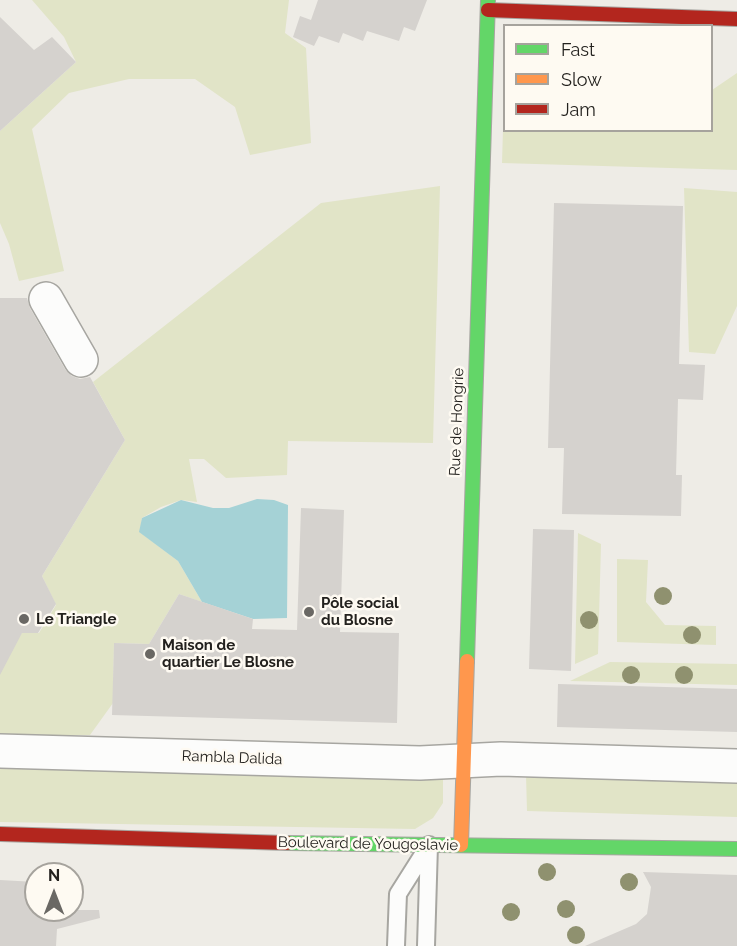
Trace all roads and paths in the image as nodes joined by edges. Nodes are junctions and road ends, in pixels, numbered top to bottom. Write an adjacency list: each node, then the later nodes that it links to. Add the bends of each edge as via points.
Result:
1 (488, 5): 2 (street); 6 (street, Rue de Hongrie)
2 (737, 19)
3 (46, 299): 4 (street)
4 (81, 360)
5 (0, 751): 6 (street, Rambla Dalida, via 420,763)
6 (463, 760): 7 (street); 10 (street, Rue de Hongrie)
7 (737, 766)
8 (0, 834): 9 (street, Boulevard de Yougoslavie)
9 (429, 844): 10 (street, Boulevard de Yougoslavie); 12 (lane, via 398,894); 13 (lane)
10 (460, 845): 11 (street, Boulevard de Yougoslavie)
11 (737, 849)
12 (396, 946)
13 (426, 946)

